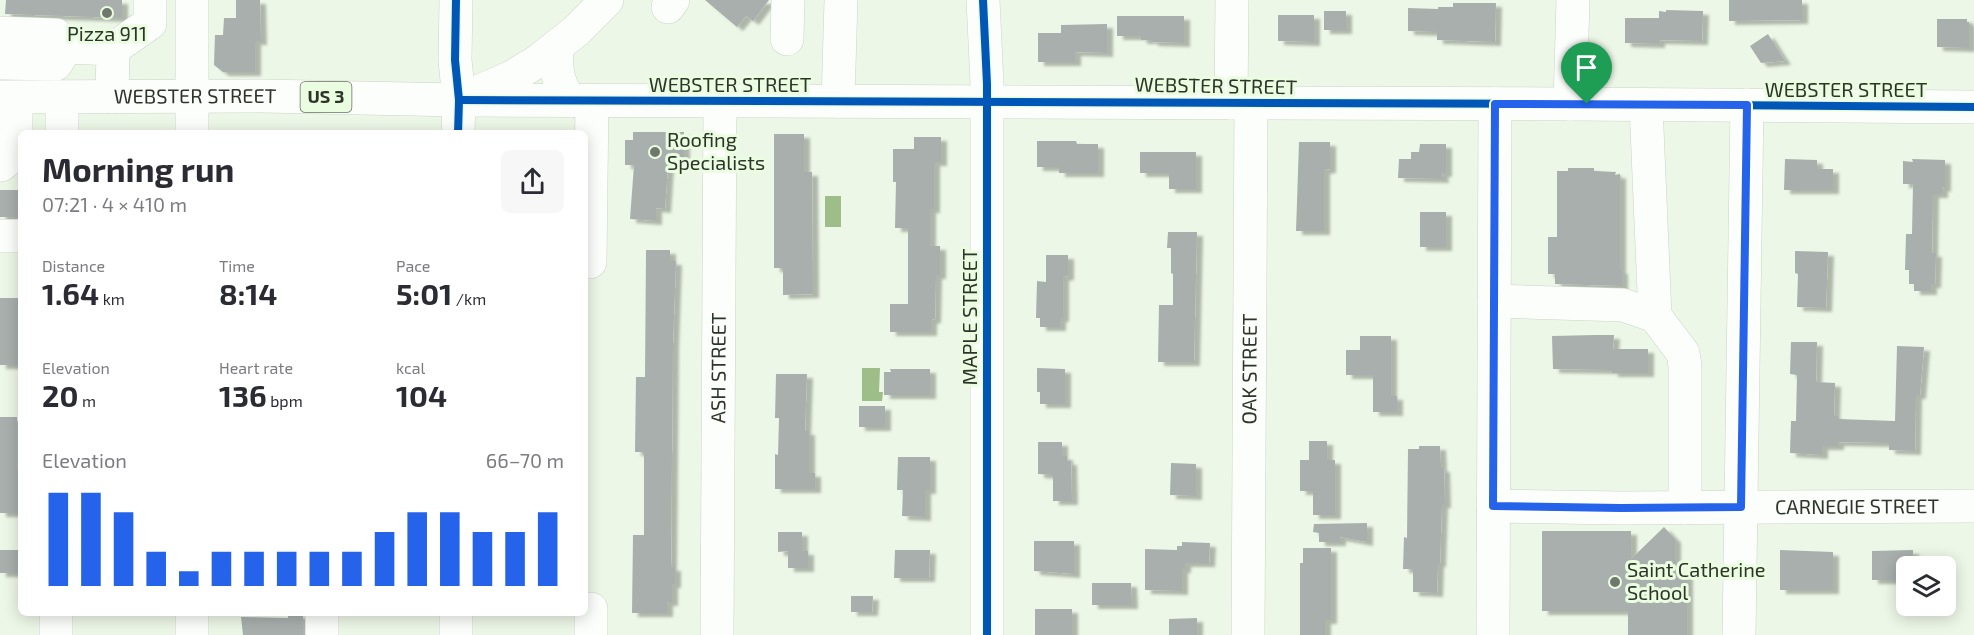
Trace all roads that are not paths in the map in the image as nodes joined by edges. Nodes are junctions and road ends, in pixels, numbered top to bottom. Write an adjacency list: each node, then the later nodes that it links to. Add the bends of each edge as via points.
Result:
1 (150, 0): 14 (street, via 150,23)
2 (192, 0): 16 (street)
3 (456, 0): 20 (street)
4 (788, 0): 11 (street)
5 (841, 0): 23 (street)
6 (983, 0): 24 (street, MAPLE STREET)
7 (1232, 0): 25 (street, OAK STREET)
8 (1573, 0): 27 (street)
9 (599, 3): 13 (street, US 3)
10 (0, 33): 12 (street, via 56,35)
11 (787, 39)
12 (66, 47): 14 (street); 15 (street, via 56,64)
13 (557, 48): 20 (street, US 3, via 512,77); 21 (street, via 560,85)
14 (112, 49): 17 (street)
15 (0, 63)
16 (193, 96): 17 (street, WEBSTER STREET / US 3); 20 (street, WEBSTER STREET / US 3); 32 (street)
17 (111, 97): 19 (street, WEBSTER STREET / US 3)
18 (8, 98): 19 (street, WEBSTER STREET / US 3); 35 (street, via 16,149)
19 (62, 98): 31 (street)
20 (459, 100): 21 (street, WEBSTER STREET); 33 (street)
21 (581, 101): 22 (street, WEBSTER STREET); 34 (street)
22 (720, 101): 23 (street, WEBSTER STREET); 54 (street, ASH STREET)
23 (838, 101): 24 (street, WEBSTER STREET)
24 (987, 101): 25 (street, WEBSTER STREET); 55 (street, MAPLE STREET)
25 (1241, 103): 26 (street, WEBSTER STREET); 56 (street, OAK STREET)
26 (1495, 104): 27 (street, WEBSTER STREET); 40 (street)
27 (1569, 104): 28 (street, WEBSTER STREET)
28 (1646, 105): 29 (street, WEBSTER STREET); 41 (street)
29 (1747, 105): 30 (street, WEBSTER STREET); 44 (street)
30 (1974, 107)
31 (62, 130)
32 (192, 130)
33 (458, 130)
34 (583, 130)
35 (1, 165)
36 (588, 226): 39 (street)
37 (0, 236): 38 (street)
38 (18, 236)
39 (590, 262)
40 (1494, 301): 41 (street, via 1623,305); 42 (street)
41 (1655, 316): 45 (street, via 1683,353)
42 (1493, 506): 45 (street, CARNEGIE STREET); 57 (street)
43 (1974, 506): 44 (street, CARNEGIE STREET)
44 (1741, 507): 45 (street, CARNEGIE STREET); 58 (street)
45 (1685, 508)
46 (56, 616): 50 (street)
47 (192, 616): 51 (street)
48 (322, 616): 52 (street)
49 (456, 616): 53 (street)
50 (56, 635)
51 (192, 635)
52 (322, 635)
53 (456, 635)
54 (717, 635)
55 (987, 635)
56 (1248, 635)
57 (1492, 635)
58 (1739, 635)

